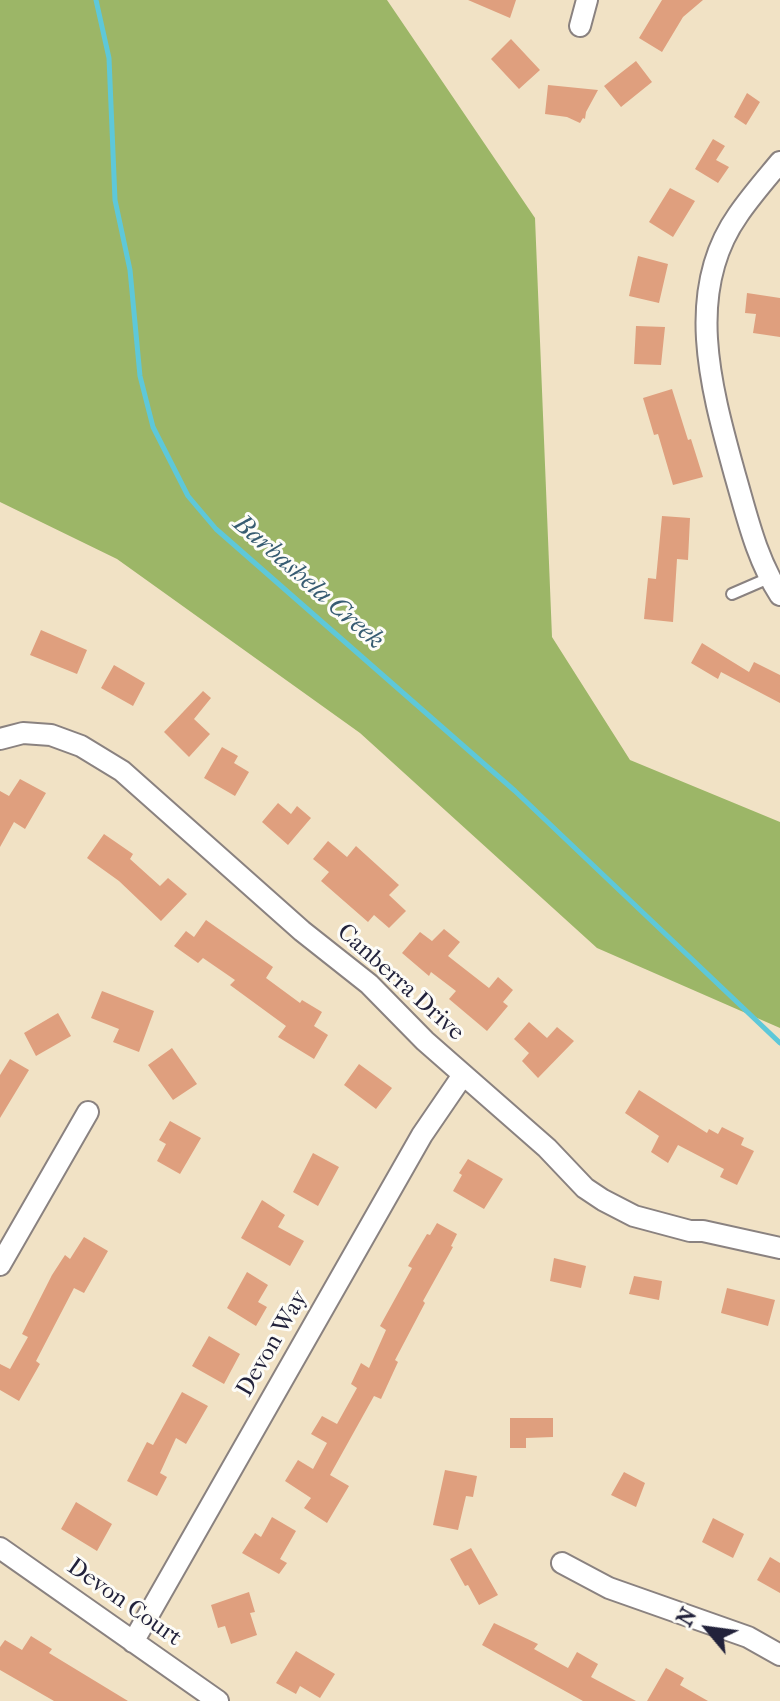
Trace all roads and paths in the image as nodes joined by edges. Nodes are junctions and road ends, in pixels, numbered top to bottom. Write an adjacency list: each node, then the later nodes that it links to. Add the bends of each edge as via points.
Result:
1 (587, 0): 2 (street)
2 (580, 26)
3 (780, 162): 4 (street, via 722,244 707,294 705,346 757,550)
4 (774, 586): 5 (lane)
5 (732, 594)
6 (0, 739): 7 (street, Canberra Drive, via 23,733 51,735 122,771 369,984)
7 (463, 1075): 9 (street, Canberra Drive, via 603,1200 634,1216); 13 (street, Devon Way, via 422,1135)
8 (88, 1112): 10 (street)
9 (780, 1248)
10 (0, 1265)
11 (0, 1548): 13 (street, Devon Court)
12 (562, 1563): 14 (street, via 609,1588 748,1637)
13 (133, 1642): 15 (street, Devon Court)
14 (780, 1655)
15 (218, 1701)

